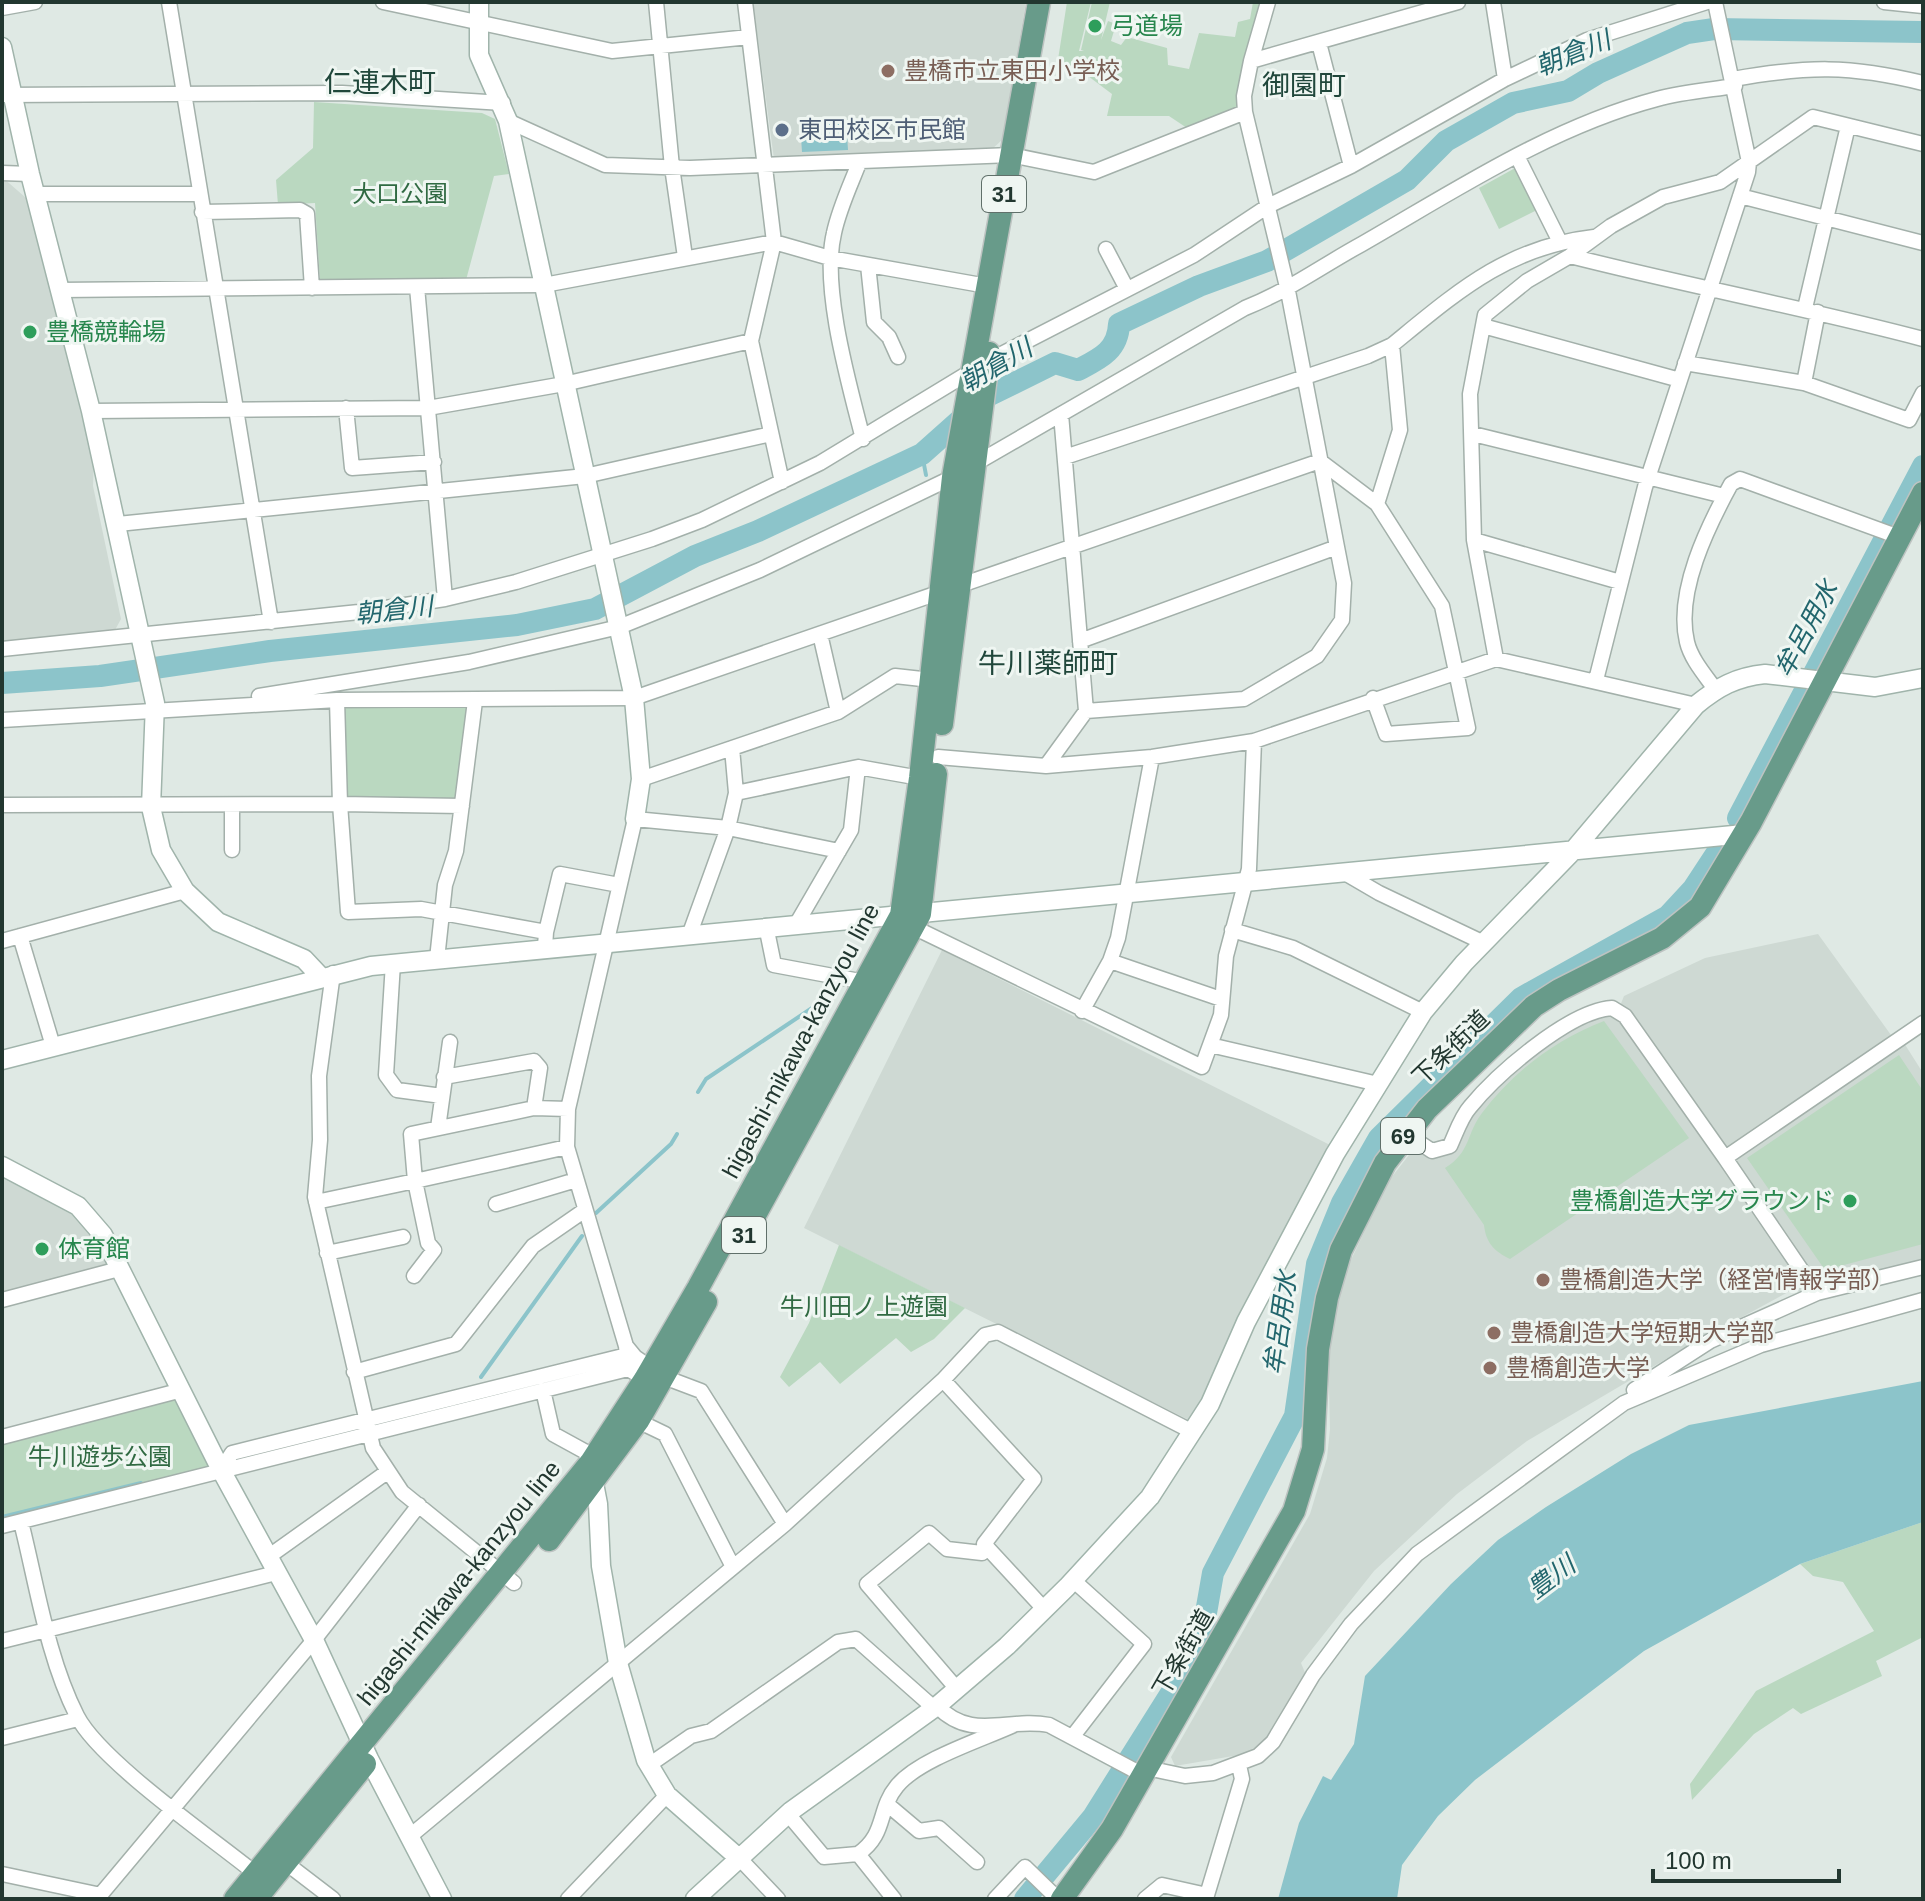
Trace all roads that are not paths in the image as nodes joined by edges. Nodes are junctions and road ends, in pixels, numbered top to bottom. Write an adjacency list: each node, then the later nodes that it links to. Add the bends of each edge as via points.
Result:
1 (35, 2): 14 (street)
2 (169, 2): 25 (street)
3 (383, 2): 15 (street)
4 (656, 2): 18 (street)
5 (745, 2): 16 (street)
6 (1039, 2): 31 (main road, higashi-mikawa-kanzyou line / 31)
7 (1054, 2): 31 (main road, higashi-mikawa-kanzyou line / 31)
8 (1268, 2): 20 (street)
9 (1458, 2): 17 (street)
10 (1493, 2): 21 (street)
11 (1884, 2): 13 (street)
12 (1712, 4): 21 (street, via 1587,40); 22 (street)
13 (1923, 6)
14 (2, 8)
15 (478, 11): 18 (street, via 612,51); 26 (street, via 479,55)
16 (749, 37): 18 (street); 34 (street)
17 (1319, 43): 20 (street); 35 (street)
18 (661, 45): 36 (street)
19 (2, 47): 24 (street)
20 (1251, 61): 27 (street)
21 (1505, 79): 35 (street)
22 (1733, 79): 23 (street, via 1838,67); 30 (street, via 1584,124); 32 (street)
23 (1923, 83)
24 (8, 95): 25 (street); 38 (street)
25 (184, 96): 26 (street, via 342,93); 40 (street)
26 (505, 112): 36 (street, via 605,165); 54 (street)
27 (1245, 112): 31 (street, via 1094,172); 42 (street)
28 (1848, 126): 29 (street); 32 (street, via 1813,117); 44 (street)
29 (1923, 144)
30 (1517, 156): 47 (street); 55 (street)
31 (1018, 157): 33 (street); 56 (main road, higashi-mikawa-kanzyou line / 31); 70 (main road, higashi-mikawa-kanzyou line / 31)
32 (1749, 162): 41 (street); 45 (street, via 1720,182 1663,197)
33 (859, 163): 34 (street); 52 (street)
34 (764, 166): 36 (street); 46 (street)
35 (1351, 166): 42 (street)
36 (672, 167): 51 (street)
37 (2, 173): 38 (street)
38 (30, 174): 39 (street)
39 (35, 194): 40 (street); 60 (street)
40 (199, 194): 43 (street)
41 (1740, 196): 44 (street); 62 (street)
42 (1269, 210): 55 (street); 59 (street)
43 (202, 212): 58 (street, via 307,214); 61 (street)
44 (1824, 220): 48 (street); 63 (street)
45 (1598, 236): 47 (street); 50 (street)
46 (774, 242): 51 (street); 52 (street); 66 (street)
47 (1560, 242): 67 (street, via 1490,270)
48 (1923, 243)
49 (1106, 249): 59 (street)
50 (1570, 256): 62 (street); 64 (street, via 1527,281 1485,315)
51 (685, 257): 54 (street)
52 (830, 258): 53 (street); 83 (street, via 841,346)
53 (868, 265): 56 (street); 68 (street, via 874,322)
54 (544, 285): 57 (street); 74 (street)
55 (1286, 285): 71 (street); 80 (street)
56 (987, 286): 70 (main road, higashi-mikawa-kanzyou line / 31)
57 (417, 287): 58 (street); 77 (street)
58 (312, 288): 61 (street)
59 (1127, 289): 70 (street)
60 (60, 290): 61 (street); 79 (street)
61 (217, 290): 78 (street)
62 (1709, 292): 63 (street); 69 (street)
63 (1811, 310): 65 (street); 73 (street)
64 (1483, 326): 72 (street); 82 (street, via 1470,394)
65 (1923, 339)
66 (751, 341): 74 (street); 81 (street)
67 (1392, 345): 71 (street); 94 (street, via 1400,430)
68 (898, 357)
69 (1685, 363): 72 (street); 73 (street)
70 (978, 373): 83 (street); 87 (main road, higashi-mikawa-kanzyou line / 31)
71 (1304, 376): 84 (street); 85 (street)
72 (1680, 380): 89 (street)
73 (1804, 383): 75 (street, via 1909,420)
74 (564, 384): 77 (street); 88 (street)
75 (1923, 393)
76 (346, 408): 77 (street); 78 (street); 86 (street, via 352,468)
77 (428, 408): 86 (street)
78 (235, 409): 79 (street); 95 (street)
79 (91, 411): 96 (street)
80 (1061, 414): 84 (street); 87 (street)
81 (771, 434): 88 (street); 90 (street)
82 (1473, 434): 89 (street); 98 (street)
83 (863, 439): 90 (street)
84 (1065, 457): 99 (street)
85 (1320, 461): 94 (street); 99 (street); 100 (street)
86 (434, 462): 91 (street)
87 (964, 466): 103 (main road, higashi-mikawa-kanzyou line / 31); 106 (street, via 760,570)
88 (585, 476): 91 (street); 101 (street)
89 (1649, 477): 93 (street); 102 (street)
90 (782, 482): 101 (street)
91 (437, 493): 95 (street); 104 (street)
92 (1923, 493): 97 (main road, 下条街道 / 69)
93 (1724, 496): 97 (street, via 1740,479); 117 (street, via 1699,552 1685,620 1687,643)
94 (1377, 504): 112 (street, via 1442,606)
95 (251, 510): 96 (street); 105 (street)
96 (118, 524): 108 (street)
97 (1899, 537): 116 (main road, 下条街道 / 69)
98 (1474, 540): 102 (street); 111 (street)
99 (1072, 546): 103 (street); 109 (street)
100 (1337, 547): 109 (street); 124 (street, via 1344,583 1342,620 1317,656 1244,699)
101 (602, 559): 104 (street); 106 (street)
102 (1620, 582): 115 (street)
103 (949, 589): 107 (street); 114 (main road, higashi-mikawa-kanzyou line / 31); 129 (main road, higashi-mikawa-kanzyou line / 31)
104 (445, 599): 105 (street)
105 (271, 622): 108 (street)
106 (619, 624): 118 (street); 123 (street, via 439,667)
107 (820, 634): 118 (street); 125 (street)
108 (141, 638): 110 (street); 123 (street)
109 (1080, 641): 124 (street)
110 (2, 649)
111 (1496, 659): 112 (street); 115 (street)
112 (1458, 669): 119 (street); 119 (street, via 1468,728 1386,734)
113 (1923, 678): 116 (street, via 1875,687)
114 (931, 680): 125 (street, via 895,676); 133 (main road, higashi-mikawa-kanzyou line / 31)
115 (1596, 680): 122 (street)
116 (1824, 680): 117 (street, via 1750,676); 143 (main road, 下条街道 / 69)
117 (1715, 689): 122 (street)
118 (634, 698): 121 (street); 134 (street)
119 (1373, 698): 127 (street)
120 (337, 700): 121 (street); 123 (street); 136 (street)
121 (475, 701): 139 (street)
122 (1696, 705): 146 (street)
123 (155, 707): 126 (street); 140 (street)
124 (1086, 711): 131 (street)
125 (838, 712): 128 (street)
126 (2, 720)
127 (1254, 741): 130 (street); 148 (street)
128 (732, 748): 134 (street); 135 (street)
129 (938, 757): 131 (street); 153 (main road, higashi-mikawa-kanzyou line / 31)
130 (1152, 757): 131 (street); 151 (street)
131 (1046, 766)
132 (858, 767): 133 (street); 135 (street); 145 (street, via 851,830)
133 (920, 778): 153 (main road, higashi-mikawa-kanzyou line / 31)
134 (641, 779): 141 (street)
135 (736, 793): 142 (street)
136 (340, 804): 138 (street); 139 (street); 152 (street, via 348,912)
137 (2, 805): 140 (street)
138 (232, 806): 140 (street); 144 (street)
139 (462, 806): 152 (street)
140 (151, 807): 150 (street, via 161,850)
141 (635, 819): 142 (street); 149 (street)
142 (728, 828): 145 (street); 157 (street)
143 (1744, 834): 146 (street); 182 (main road, 下条街道 / 69, via 1692,914 1654,943 1534,1006)
144 (232, 850)
145 (839, 851): 154 (street)
146 (1571, 853): 147 (street); 162 (street)
147 (1343, 872): 148 (street); 162 (street)
148 (1245, 881): 151 (street); 156 (street)
149 (619, 885): 159 (street, via 560,874); 161 (street)
150 (185, 891): 158 (street); 166 (street, via 218,922 304,959)
151 (1123, 896): 153 (street); 164 (street)
152 (442, 911): 159 (street); 163 (street)
153 (911, 920): 154 (street); 167 (main road, higashi-mikawa-kanzyou line / 31); 169 (street); 199 (main road, higashi-mikawa-kanzyou line / 31)
154 (797, 923): 155 (street)
155 (766, 926): 157 (street); 167 (street, via 774,965)
156 (1232, 930): 168 (street); 170 (street, via 1293,948)
157 (690, 933): 161 (street)
158 (20, 936): 160 (street); 174 (street)
159 (545, 940): 161 (street); 163 (street)
160 (2, 941)
161 (605, 941): 180 (street)
162 (1484, 943): 170 (street)
163 (437, 959): 165 (street)
164 (1110, 961): 168 (street); 169 (street)
165 (393, 963): 166 (street); 178 (street, via 386,1075 397,1090)
166 (327, 975): 174 (street); 188 (street)
167 (865, 982): 199 (main road, higashi-mikawa-kanzyou line / 31)
168 (1221, 999): 173 (street)
169 (1082, 1011): 173 (street, via 1202,1067)
170 (1423, 1012): 177 (street)
171 (1923, 1023): 184 (street)
172 (450, 1042): 176 (street)
173 (1210, 1045): 177 (street)
174 (53, 1046): 175 (street)
175 (2, 1060)
176 (444, 1077): 178 (street); 179 (street, via 534,1061 540,1068)
177 (1378, 1084): 207 (street, via 1335,1154)
178 (442, 1096): 181 (street)
179 (534, 1108): 180 (street); 181 (street)
180 (568, 1109): 183 (street)
181 (438, 1128): 187 (street, via 411,1134)
182 (1405, 1133): 184 (street, via 1432,1151 1450,1146 1468,1109 1517,1062 1581,1018 1612,1008 1625,1016); 235 (main road, 下条街道 / 69, via 1358,1215 1330,1284 1318,1349 1314,1440 1302,1493)
183 (567, 1147): 186 (street); 187 (street)
184 (1725, 1158): 196 (street)
185 (2, 1166): 194 (street, via 78,1206 103,1235)
186 (576, 1180): 189 (street); 190 (street)
187 (415, 1181): 188 (street); 195 (street, via 434,1250)
188 (316, 1202): 192 (street)
189 (496, 1204)
190 (585, 1210): 199 (street); 200 (street, via 533,1246 456,1344)
191 (403, 1237): 192 (street)
192 (327, 1253): 200 (street)
193 (1923, 1267): 196 (street)
194 (119, 1269): 197 (street); 202 (street)
195 (414, 1276)
196 (1817, 1293): 204 (street, via 1710,1341 1628,1394)
197 (2, 1300)
198 (1923, 1300): 204 (street, via 1761,1345)
199 (640, 1365): 203 (street); 205 (main road, higashi-mikawa-kanzyou line / 31); 206 (street); 211 (main road, higashi-mikawa-kanzyou line / 31); 214 (street, via 701,1391)
200 (354, 1372): 206 (street)
201 (943, 1380): 207 (street, via 985,1335 998,1332); 214 (street); 216 (street, via 1034,1479 984,1544)
202 (182, 1390): 208 (street); 209 (street)
203 (543, 1390): 206 (street); 211 (street, via 553,1434 584,1451)
204 (1624, 1403): 234 (street, via 1417,1554 1351,1624 1273,1742)
205 (638, 1421): 211 (main road, higashi-mikawa-kanzyou line / 31); 218 (street, via 665,1434)
206 (368, 1425): 209 (street); 210 (street)
207 (1193, 1432): 220 (street, via 1150,1497)
208 (2, 1437)
209 (221, 1470): 213 (street); 217 (street)
210 (387, 1472): 212 (street); 217 (street)
211 (592, 1473): 219 (main road, higashi-mikawa-kanzyou line / 31); 225 (street)
212 (419, 1505): 219 (street); 223 (street)
213 (21, 1522): 215 (street); 222 (street)
214 (785, 1524): 218 (street)
215 (2, 1526)
216 (988, 1548): 221 (street); 226 (street, via 982,1553 947,1549 929,1533 867,1584)
217 (272, 1565): 222 (street); 223 (street)
218 (733, 1567): 225 (street)
219 (508, 1578): 232 (main road, higashi-mikawa-kanzyou line / 31)
220 (1073, 1580): 221 (street); 230 (street, via 1144,1644)
221 (1045, 1610): 226 (street)
222 (48, 1630): 224 (street); 228 (street)
223 (314, 1640): 232 (street); 238 (street)
224 (2, 1641)
225 (618, 1663): 233 (street); 240 (street)
226 (957, 1689): 227 (street)
227 (936, 1707): 229 (street, via 964,1726); 233 (street, via 856,1639 838,1642 711,1731 691,1736); 239 (street)
228 (78, 1719): 231 (street); 238 (street)
229 (1016, 1724): 230 (street, via 1049,1725); 237 (street, via 906,1777)
230 (1073, 1736): 235 (street)
231 (2, 1738)
232 (366, 1752): 240 (street); 244 (main road, higashi-mikawa-kanzyou line / 31); 246 (main road, higashi-mikawa-kanzyou line / 31)
233 (649, 1765): 236 (street)
234 (1239, 1765): 235 (street, via 1185,1776); 258 (street, via 1242,1779 1207,1895 1162,1885)
235 (1142, 1771): 257 (main road, 下条街道 / 69, via 1112,1829)
236 (667, 1795): 242 (street); 252 (street)
237 (887, 1804): 241 (street, via 876,1839); 243 (street, via 919,1831 939,1828)
238 (172, 1807): 246 (street); 247 (street)
239 (788, 1814): 241 (street, via 824,1857); 242 (street)
240 (409, 1837): 251 (street)
241 (858, 1854): 255 (street)
242 (741, 1860): 253 (street); 254 (street)
243 (977, 1862)
244 (286, 1863): 249 (main road, higashi-mikawa-kanzyou line / 31); 250 (street)
245 (2, 1874): 247 (street)
246 (256, 1874): 248 (main road, higashi-mikawa-kanzyou line / 31)
247 (99, 1897)
248 (235, 1899)
249 (256, 1899)
250 (333, 1899)
251 (442, 1899)
252 (568, 1899)
253 (695, 1899)
254 (778, 1899)
255 (894, 1899)
256 (995, 1899): 257 (street, via 1025,1867)
257 (1060, 1899)
258 (1145, 1899)

